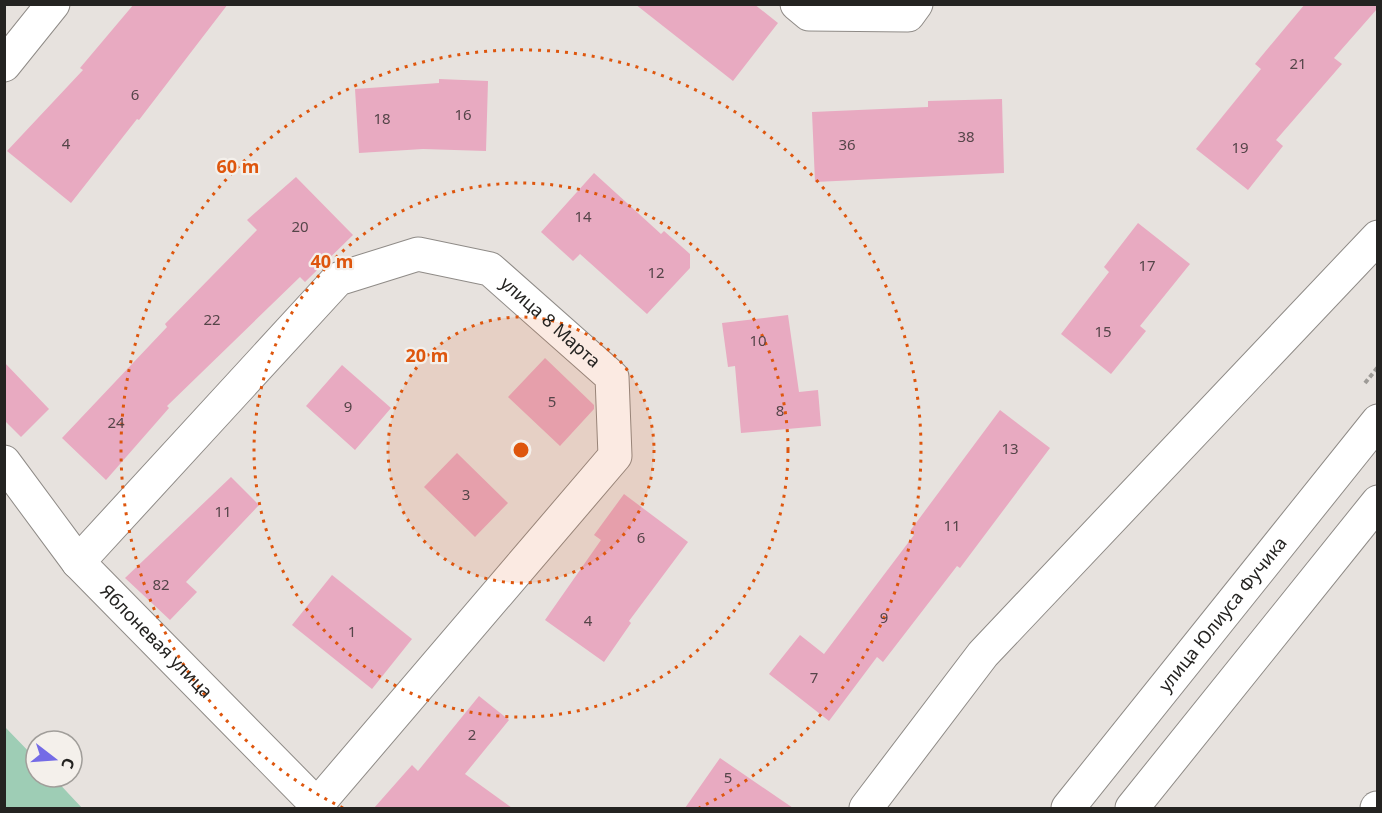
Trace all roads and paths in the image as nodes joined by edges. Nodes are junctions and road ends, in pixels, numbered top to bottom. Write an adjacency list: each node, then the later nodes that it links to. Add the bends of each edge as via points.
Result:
1 (53, 4): 4 (main road)
2 (797, 4): 3 (main road, via 809,14 908,15)
3 (916, 4)
4 (4, 65)
5 (1377, 237): 11 (main road, via 983,654)
6 (1377, 421): 12 (main road, улица Юлиуса Фучика)
7 (4, 462): 9 (main road, Яблоневая улица)
8 (1377, 502): 13 (main road)
9 (78, 562): 10 (main road, Яблоневая улица); 10 (main road, улица 8 Марта, via 338,279 418,254 490,269 612,376 615,456)
10 (318, 807)
11 (867, 808)
12 (1068, 808)
13 (1132, 808)

